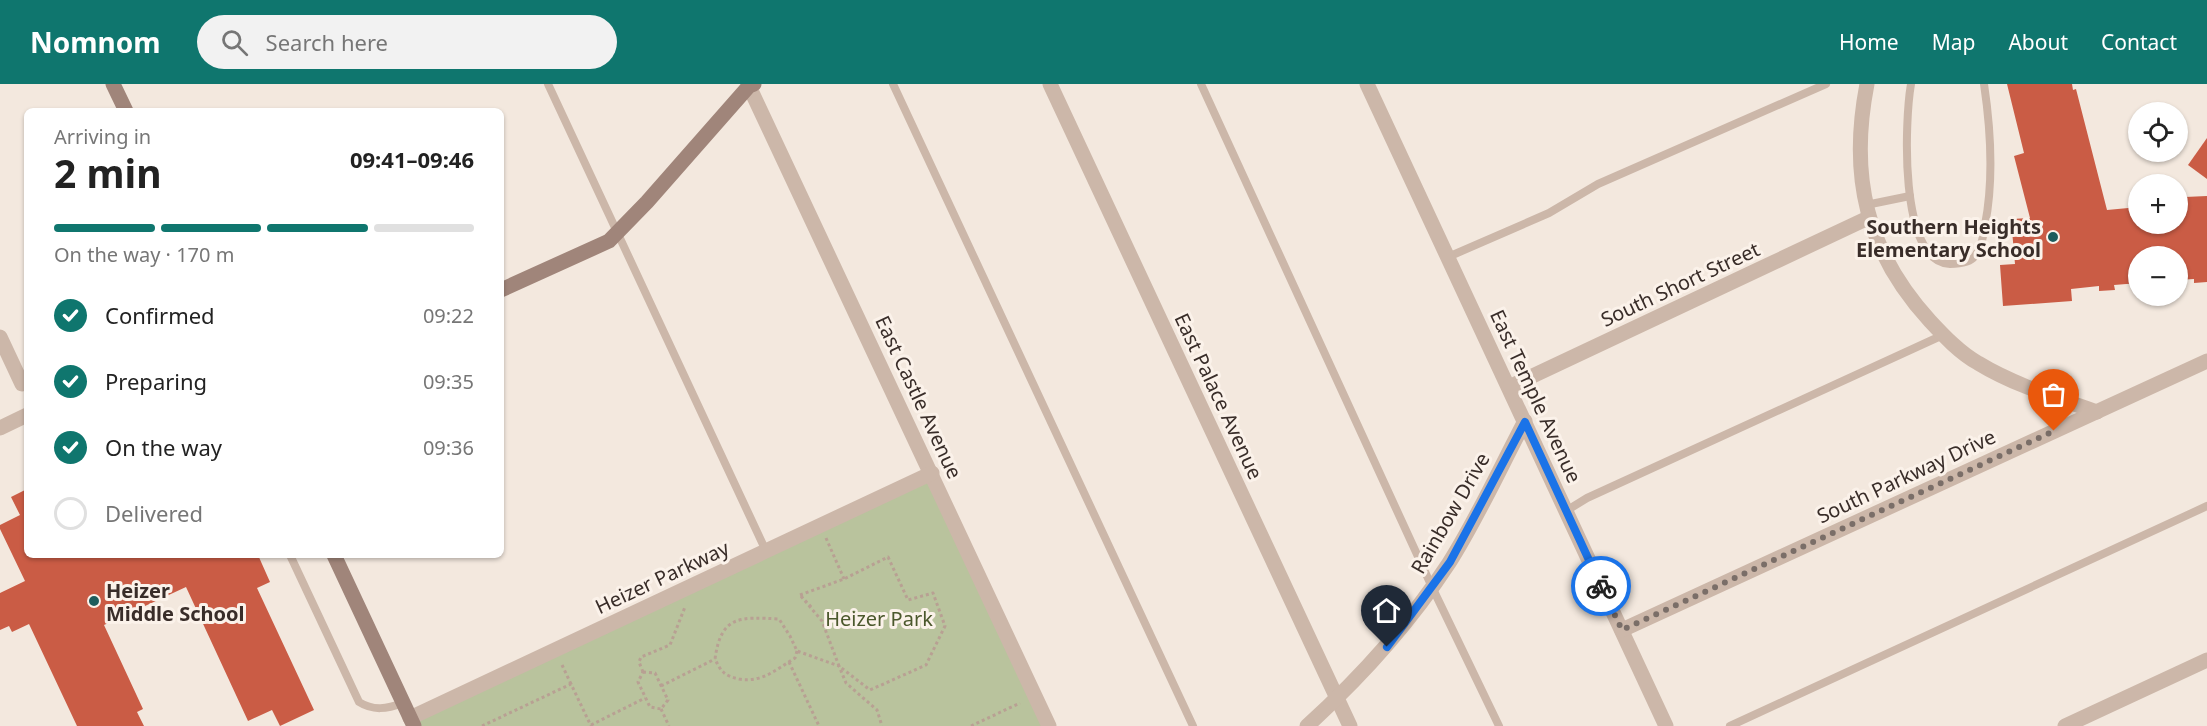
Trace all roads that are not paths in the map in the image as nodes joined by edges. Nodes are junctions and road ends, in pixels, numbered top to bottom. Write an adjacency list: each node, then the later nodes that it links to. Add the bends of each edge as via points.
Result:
1 (113, 84): 12 (main road)
2 (548, 84): 15 (lane)
3 (893, 84): 40 (lane)
4 (1050, 84): 36 (street, East Palace Avenue)
5 (1201, 84): 33 (lane)
6 (1367, 84): 16 (street, East Temple Avenue)
7 (1826, 84): 16 (lane, via 1598,184 1549,213)
8 (1867, 84): 14 (street, via 1859,144)
9 (1911, 84): 13 (lane, via 1906,148)
10 (1984, 84): 13 (lane, via 1990,140 1990,198 1981,246 1974,258 1948,264 1935,258 1921,239)
11 (750, 85): 15 (main road); 27 (street, East Castle Avenue)
12 (125, 108)
13 (1910, 196): 14 (lane)
14 (1867, 212): 18 (street, via 1883,253 1903,287); 22 (street, South Short Street)
15 (617, 234): 17 (main road); 30 (lane)
16 (1448, 257): 22 (street, East Temple Avenue)
17 (504, 289)
18 (1943, 335): 23 (street, via 1977,363); 29 (lane)
19 (0, 337): 21 (street)
20 (2207, 361): 23 (street, South Parkway Drive)
21 (22, 384)
22 (1509, 387): 25 (street, East Temple Avenue)
23 (2097, 412): 34 (street, South Parkway Drive)
24 (24, 416): 26 (street)
25 (1525, 422): 29 (street, East Temple Avenue); 33 (street, Rainbow Drive, via 1450,562)
26 (0, 428)
27 (932, 473): 30 (street, Heizer Parkway); 39 (street, East Castle Avenue)
28 (2207, 506): 45 (lane)
29 (1566, 511): 34 (street, East Temple Avenue)
30 (766, 551): 38 (street, Heizer Parkway)
31 (291, 558): 37 (lane, via 359,702 378,709)
32 (335, 558): 37 (main road)
33 (1432, 586): 36 (street, Rainbow Drive, via 1387,647); 43 (lane)
34 (1622, 630): 44 (street, East Temple Avenue)
35 (2207, 660): 46 (street)
36 (1337, 699): 41 (street, Rainbow Drive); 42 (street, East Palace Avenue)
37 (403, 703): 38 (main road)
38 (412, 722)
39 (1049, 726)
40 (1193, 726)
41 (1307, 726)
42 (1350, 726)
43 (1499, 726)
44 (1666, 726)
45 (1730, 726)
46 (2065, 726)

